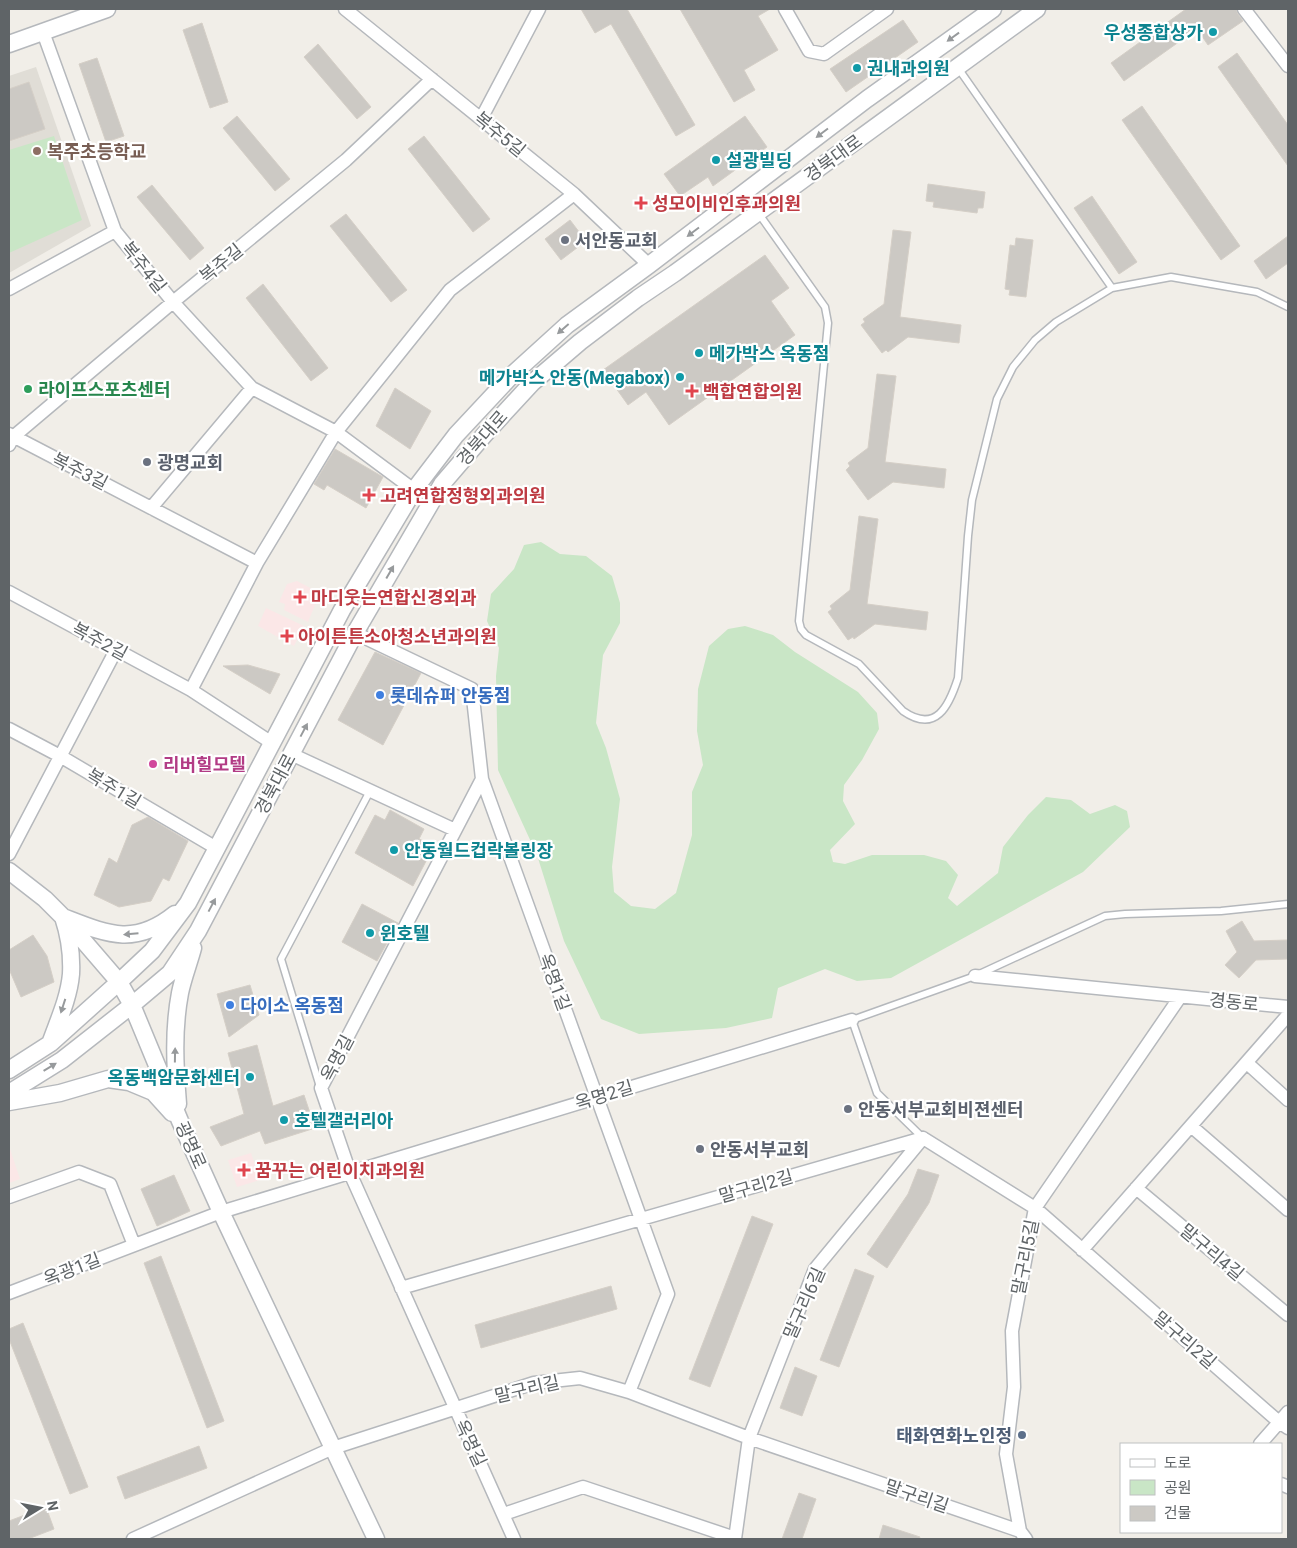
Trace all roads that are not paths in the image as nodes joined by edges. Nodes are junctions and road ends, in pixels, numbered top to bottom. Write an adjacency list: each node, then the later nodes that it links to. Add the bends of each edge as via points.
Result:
1 (108, 9): 9 (street)
2 (345, 9): 13 (street, 복주5길)
3 (539, 9): 14 (street)
4 (785, 9): 5 (street, via 809,51 824,54)
5 (887, 9)
6 (993, 9): 18 (street, 경북대로, one-way to 18, via 866,99)
7 (1037, 9): 11 (street, 경북대로)
8 (1244, 9): 12 (street)
9 (43, 32): 10 (street); 17 (street, 복주4길)
10 (9, 44)
11 (957, 66): 16 (street, 경북대로); 19 (lane)
12 (1288, 66)
13 (432, 79): 14 (street, 복주5길); 21 (street, 복주길, via 346,160)
14 (481, 119): 15 (street, 복주5길)
15 (574, 194): 18 (street, 복주5길); 24 (street, via 450,290)
16 (758, 212): 19 (lane, via 825,307 828,316 799,620 801,629 859,664 903,711 921,719 932,718 943,711 951,700 958,678 972,500 997,399 1013,367 1035,340 1056,322); 30 (street, 경북대로, one-way to 16, via 442,484 532,383 602,325)
17 (114, 231): 20 (street); 21 (street, 복주4길)
18 (649, 265): 26 (street, 경북대로, one-way to 26, via 567,325 513,374 456,435)
19 (1112, 288): 22 (lane, via 1171,277 1257,292)
20 (9, 289)
21 (172, 302): 23 (street, 복주4길); 25 (street, 복주길)
22 (1288, 308)
23 (252, 388): 24 (street, 복주4길); 27 (street)
24 (336, 432): 26 (street, 복주4길); 28 (street)
25 (10, 439): 27 (street, 복주3길)
26 (414, 490): 34 (street, 경북대로, via 342,610)
27 (151, 508): 28 (street, 복주3길)
28 (257, 563): 32 (street)
29 (9, 592): 31 (street, 복주2길)
30 (355, 633): 35 (street, 경북대로, one-way to 30); 37 (street, 옥명1길, via 472,689)
31 (116, 650): 32 (street, 복주2길); 36 (street)
32 (191, 690): 34 (street, 복주2길)
33 (9, 729): 36 (street, 복주1길)
34 (272, 743): 40 (street, 경북대로)
35 (291, 754): 38 (street); 46 (street, 경북대로, one-way to 35)
36 (60, 756): 40 (street, 복주1길); 41 (street)
37 (482, 779): 39 (street, 옥명길); 59 (street, 옥명1길)
38 (370, 791): 39 (street); 57 (lane, via 281,959)
39 (456, 830): 57 (street, 옥명길)
40 (218, 849): 43 (street, 경북대로)
41 (9, 854)
42 (9, 871): 45 (street, 광명로)
43 (188, 903): 45 (street, one-way to 45, via 166,921 136,934 96,930); 48 (street, 경북대로, via 152,951)
44 (1288, 904): 47 (lane, via 1221,911 1105,916)
45 (63, 917): 48 (street, 광명로); 54 (street, one-way to 54, via 69,937 71,975)
46 (198, 930): 50 (street, 경북대로, via 170,973); 62 (street, one-way to 46, via 174,1061 176,1019 180,990)
47 (975, 976): 49 (street, 경동로); 53 (lane)
48 (119, 982): 50 (street, 광명로); 54 (street, 경북대로)
49 (1180, 997): 51 (street, 경동로); 68 (street, 말구리5길)
50 (132, 1005): 58 (street, 경북대로, one-way to 50, via 62,1060); 62 (street, 광명로)
51 (1288, 1008)
52 (1288, 1015): 55 (street)
53 (852, 1020): 59 (street, 옥명2길); 64 (lane, via 877,1093)
54 (51, 1043): 56 (street, 경북대로)
55 (1247, 1063): 60 (street); 63 (street)
56 (9, 1070)
57 (321, 1088): 65 (street, 옥명길)
58 (9, 1093)
59 (597, 1097): 65 (street, 옥명2길); 71 (street, 옥명1길)
60 (1288, 1100)
61 (9, 1102): 62 (street, via 60,1093 108,1079 129,1082 152,1092)
62 (180, 1121): 70 (street, 광명로)
63 (1191, 1126): 66 (street); 69 (street)
64 (922, 1138): 68 (street, 말구리2길); 71 (street, 말구리2길); 81 (street, 말구리6길, via 816,1269)
65 (350, 1173): 70 (street, 옥명2길); 74 (street, 옥명길)
66 (1136, 1188): 73 (street); 76 (street, 말구리4길)
67 (9, 1197): 72 (street, via 78,1172 110,1184)
68 (1035, 1208): 73 (street, 말구리2길); 85 (street, 말구리5길, via 1012,1331 1014,1387 1006,1454)
69 (1288, 1210)
70 (221, 1212): 72 (street, 옥광1길); 83 (street, 광명로)
71 (641, 1219): 74 (street, 말구리2길); 77 (street, 옥명1길, via 668,1294)
72 (134, 1245): 75 (street, 옥광1길)
73 (1082, 1250): 80 (street, 말구리2길)
74 (401, 1288): 78 (street, 옥명길)
75 (9, 1293)
76 (1288, 1315)
77 (629, 1392): 78 (street, 말구리길, via 580,1378 534,1383); 81 (street, 말구리길)
78 (455, 1408): 83 (street, 말구리길); 84 (street, 옥명길)
79 (1288, 1412): 80 (street)
80 (1284, 1425): 82 (street)
81 (749, 1438): 85 (street, 말구리길); 89 (street)
82 (1261, 1443)
83 (333, 1448): 86 (street); 87 (street, 광명로)
84 (504, 1514): 88 (street, 옥명길); 89 (street, via 583,1487)
85 (1023, 1535)
86 (133, 1539)
87 (376, 1539)
88 (514, 1539)
89 (735, 1539)

